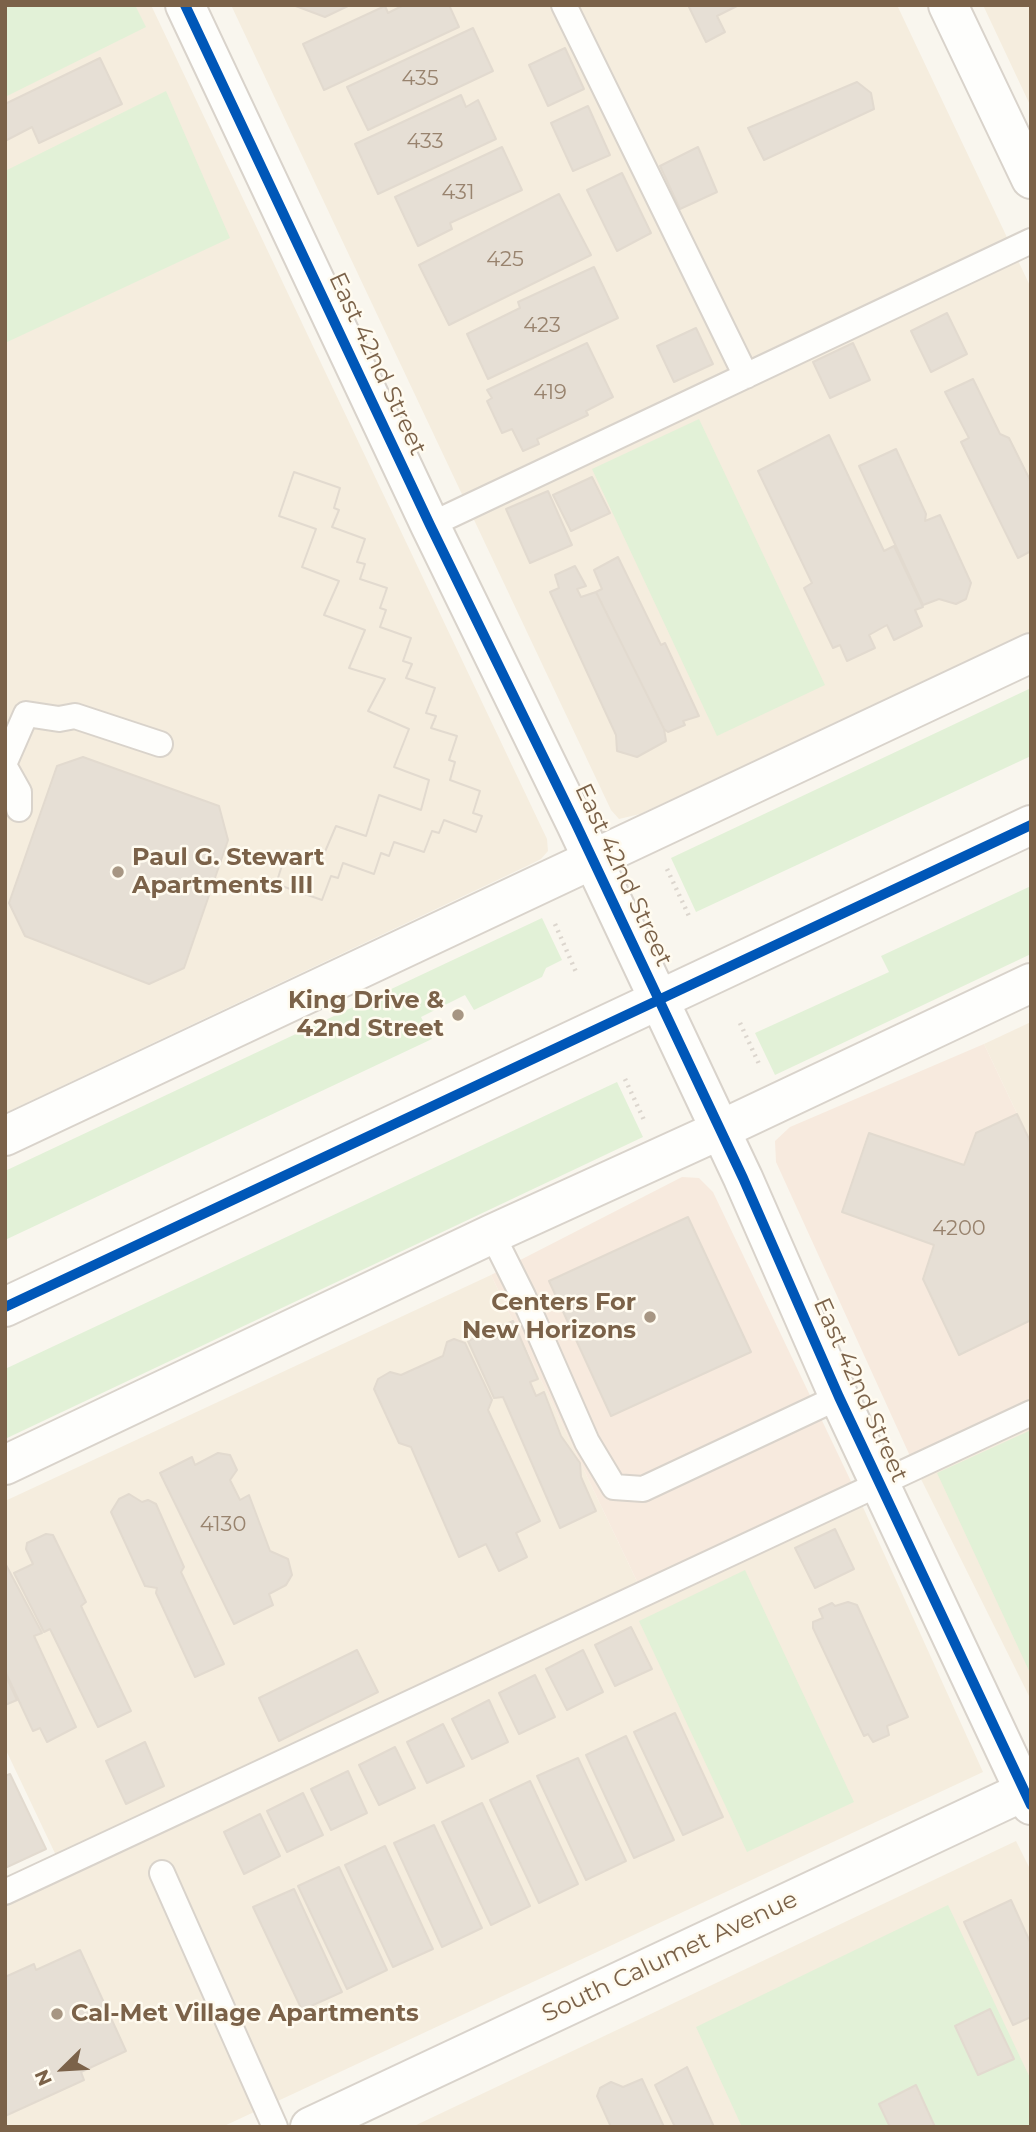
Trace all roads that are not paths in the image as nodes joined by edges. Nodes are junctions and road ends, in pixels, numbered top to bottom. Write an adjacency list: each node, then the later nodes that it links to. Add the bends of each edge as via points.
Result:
1 (185, 5): 7 (street, East 42nd Street)
2 (564, 5): 6 (lane)
3 (948, 5): 4 (street)
4 (1031, 179)
5 (1031, 242): 6 (lane)
6 (746, 376): 7 (lane)
7 (430, 525): 13 (street, East 42nd Street)
8 (1031, 653): 13 (street)
9 (160, 744): 10 (lane, via 75,716 59,719 26,714)
10 (5, 764): 11 (lane, via 19,792)
11 (19, 808)
12 (1031, 825): 15 (street)
13 (593, 859): 15 (street, East 42nd Street); 17 (street)
14 (1031, 983): 16 (street)
15 (659, 1000): 16 (street, East 42nd Street); 19 (street)
16 (720, 1130): 18 (street); 20 (street, East 42nd Street)
17 (5, 1136)
18 (492, 1234): 20 (lane, via 587,1442 614,1487 643,1489); 22 (street)
19 (5, 1307)
20 (839, 1397): 23 (street, East 42nd Street)
21 (1031, 1413): 23 (lane)
22 (5, 1465)
23 (879, 1484): 24 (street, East 42nd Street); 26 (lane)
24 (1029, 1795): 28 (street, South Calumet Avenue)
25 (162, 1873): 27 (lane)
26 (5, 1892)
27 (275, 2127)
28 (310, 2127)

